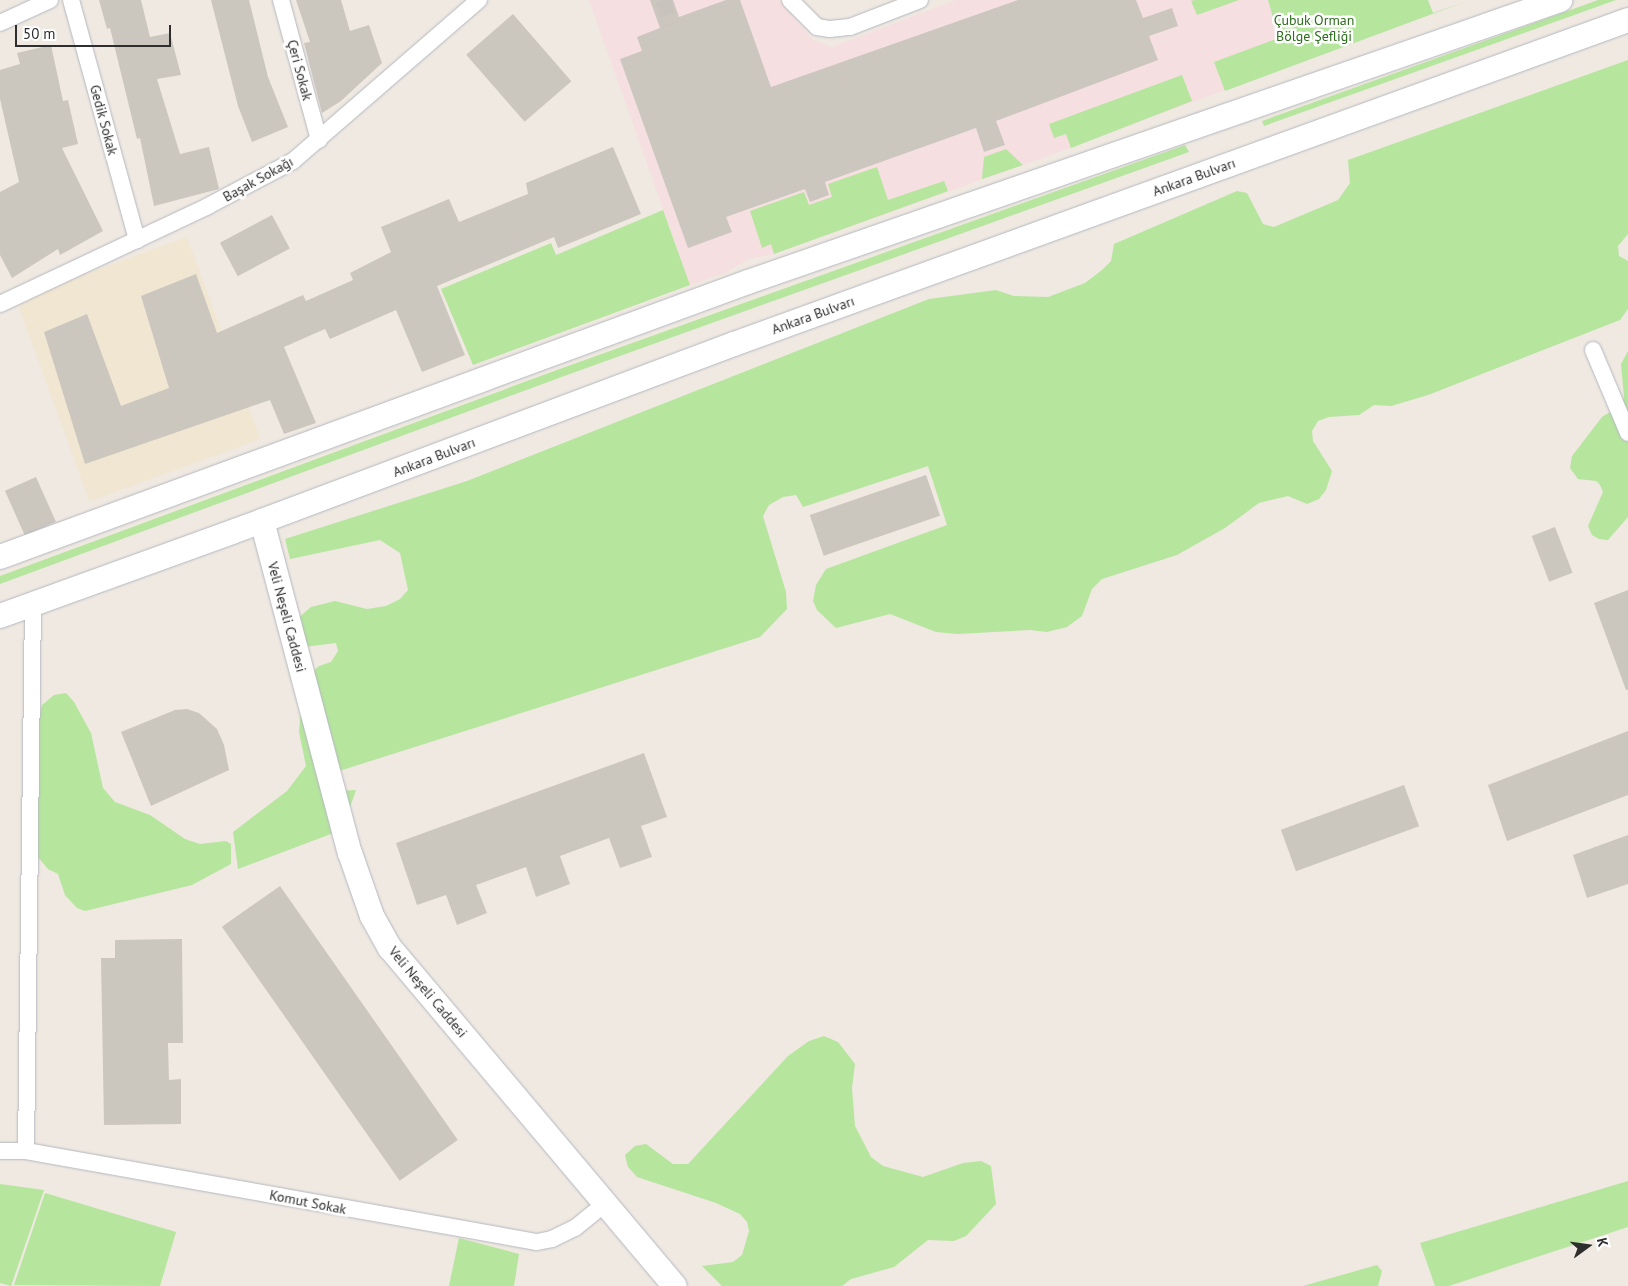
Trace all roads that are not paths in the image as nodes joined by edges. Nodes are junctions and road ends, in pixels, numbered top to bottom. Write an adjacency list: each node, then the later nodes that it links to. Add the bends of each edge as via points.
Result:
1 (50, 0): 9 (street)
2 (71, 0): 11 (street, Gedik Sokak)
3 (281, 0): 10 (street, Çeri Sokak)
4 (479, 0): 10 (street, Başak Sokağı)
5 (790, 0): 6 (street, via 817,27 830,29 850,27)
6 (920, 0)
7 (1554, 1): 16 (main road, via 748,282)
8 (1628, 20): 15 (main road, Ankara Bulvarı, via 734,344)
9 (0, 23)
10 (319, 140): 11 (street, Başak Sokağı, via 276,170)
11 (137, 240): 12 (street, Başak Sokağı)
12 (0, 304)
13 (1593, 350): 14 (street)
14 (1628, 433)
15 (262, 521): 17 (main road, Ankara Bulvarı); 21 (main road, Veli Neşeli Caddesi, via 350,853 372,916 390,948)
16 (0, 557)
17 (33, 604): 18 (main road, Ankara Bulvarı); 20 (street)
18 (0, 616)
19 (0, 1151): 20 (street, Komut Sokak)
20 (26, 1151): 21 (street, Komut Sokak, via 537,1242 575,1228)
21 (606, 1203): 22 (main road, Veli Neşeli Caddesi)
22 (674, 1286)

